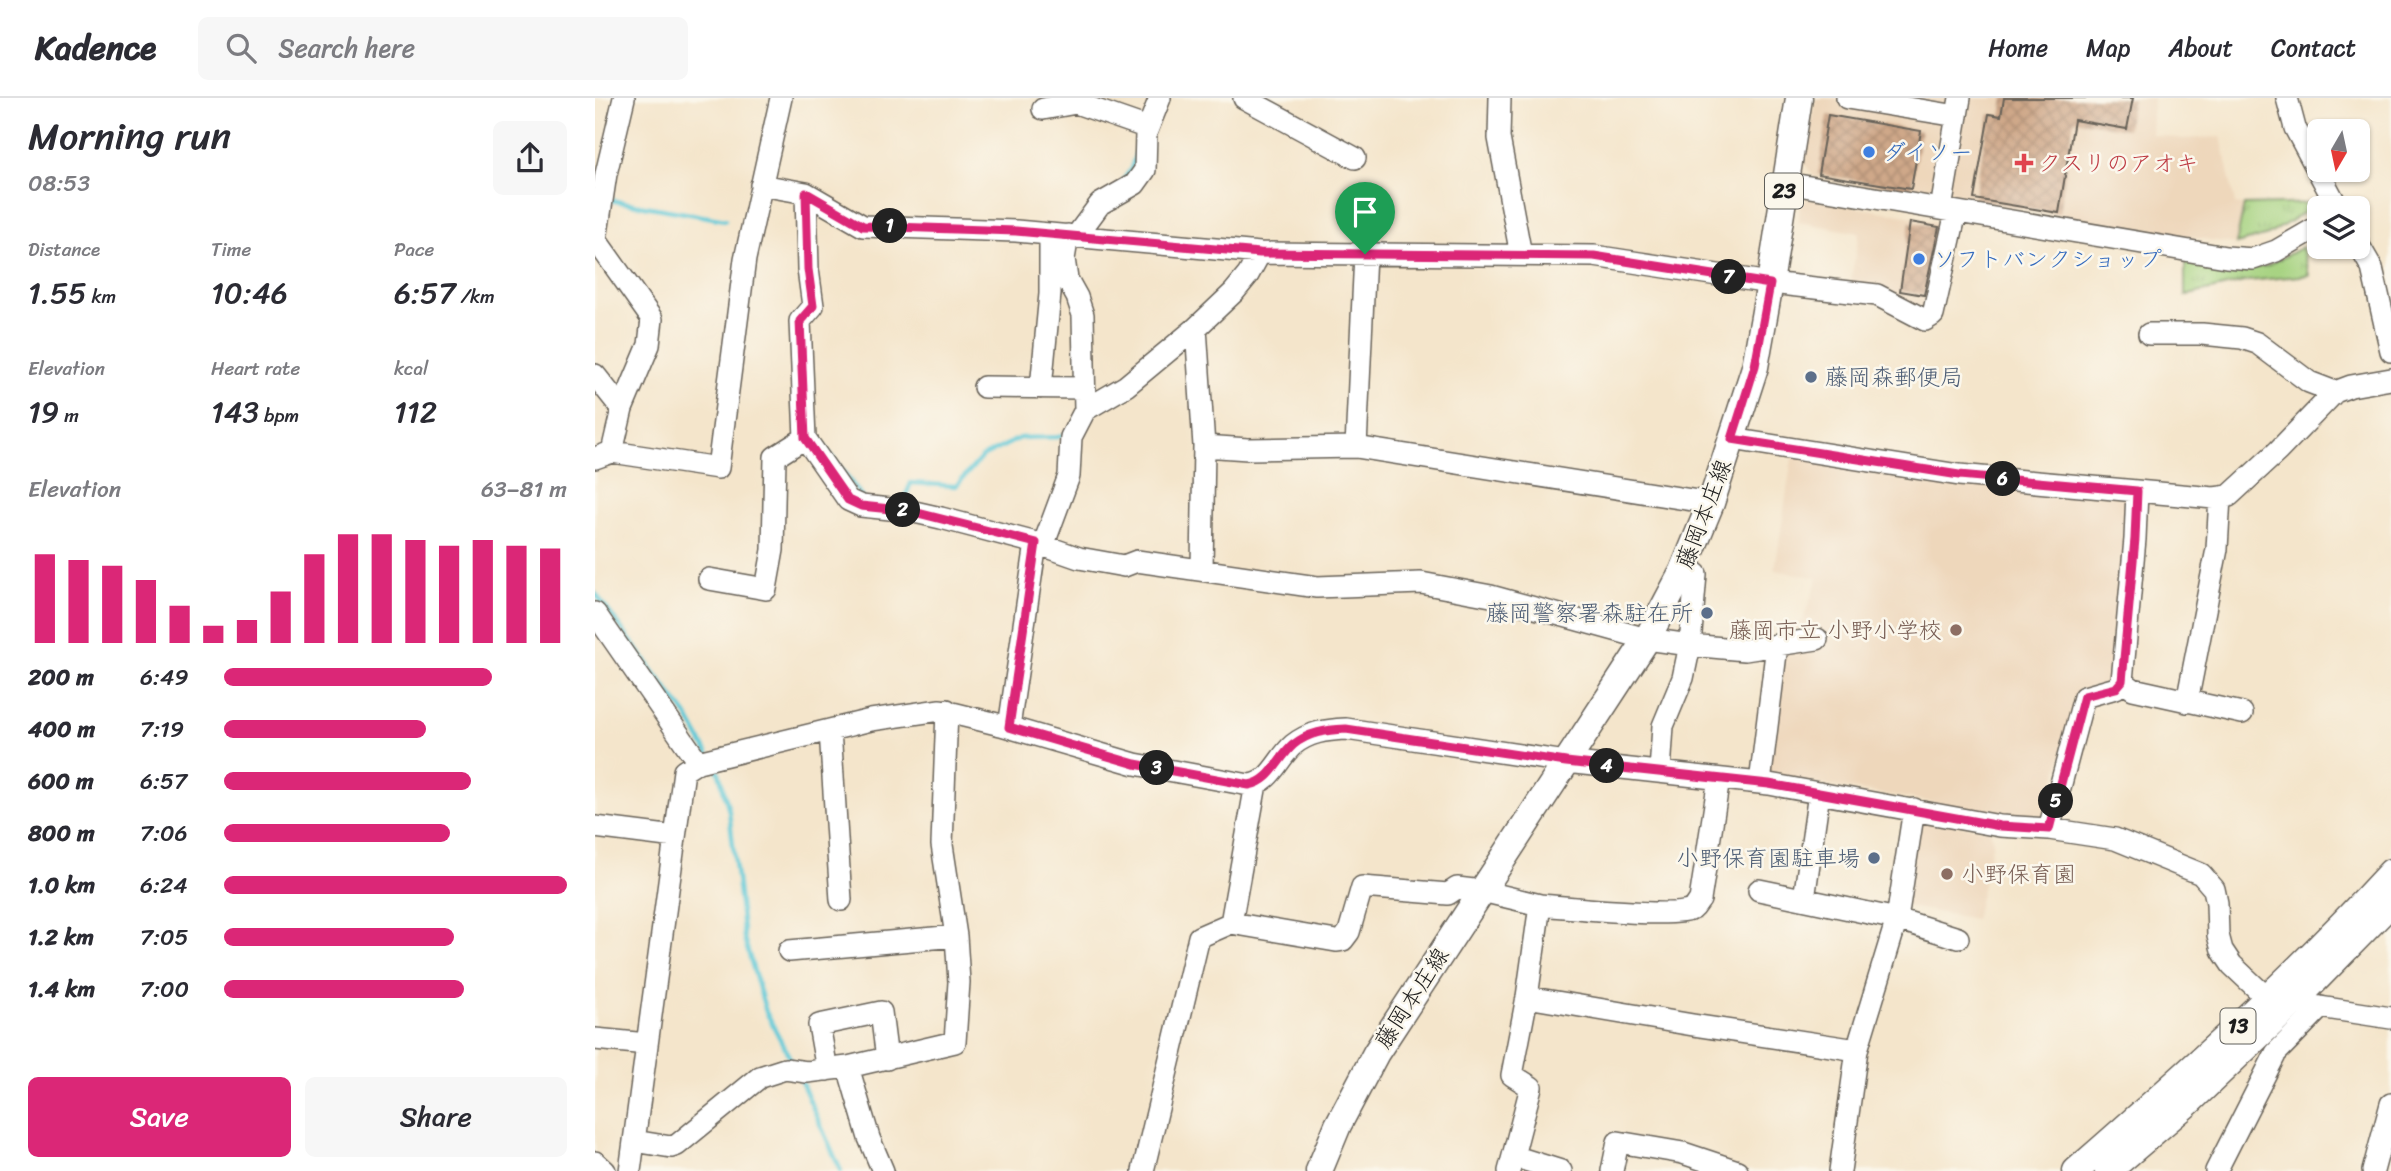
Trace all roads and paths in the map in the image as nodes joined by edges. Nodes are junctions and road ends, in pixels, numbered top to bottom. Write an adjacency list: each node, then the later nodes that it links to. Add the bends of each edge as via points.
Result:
1 (624, 98): 13 (street)
2 (781, 98): 15 (street)
3 (1160, 98): 11 (street)
4 (1244, 98): 12 (street)
5 (1500, 98): 23 (street, via 1499,138)
6 (1799, 98): 14 (main road, 藤岡本庄線 / 23)
7 (1847, 98): 9 (street)
8 (2287, 98): 17 (street, via 2295,128)
9 (1958, 107): 18 (street)
10 (1043, 109): 11 (street, via 1076,103)
11 (1148, 128): 20 (street, via 1145,170 1135,184 1100,204)
12 (1355, 158)
13 (601, 173): 35 (street, via 596,240 652,319 649,345)
14 (1786, 183): 18 (street); 25 (main road, 藤岡本庄線 / 23)
15 (761, 185): 16 (street); 40 (street, via 745,259 718,468)
16 (806, 193): 20 (street, via 863,226); 36 (street, via 813,306 800,321)
17 (2332, 196)
18 (1949, 211): 19 (street, via 2226,257 2253,258); 25 (street, via 1933,315 1925,320 1877,295)
19 (2307, 233)
20 (1065, 235): 21 (street); 32 (street, via 1050,294); 34 (street, via 1067,279 1083,315)
21 (1260, 253): 22 (street); 26 (street, via 1234,292)
22 (1365, 254): 23 (street); 39 (street)
23 (1521, 255): 25 (street, via 1594,256)
24 (2367, 259): 28 (street)
25 (1770, 284): 37 (main road, 藤岡本庄線 / 23, via 1755,366)
26 (1196, 328): 34 (street, via 1126,386); 38 (street)
27 (2149, 334): 33 (street, via 2242,338 2256,343 2309,382)
28 (2391, 351)
29 (595, 375): 35 (street)
30 (2391, 379): 33 (street)
31 (983, 387): 32 (street)
32 (1041, 388): 34 (street)
33 (2335, 392): 42 (street, via 2229,496)
34 (1084, 399): 44 (street, via 1071,437 1069,475)
35 (622, 409): 40 (street)
36 (805, 438): 44 (street, via 848,500 861,506 910,511); 47 (street, via 775,457 773,550 766,589)
37 (1732, 439): 41 (street, via 1959,475); 43 (main road, 藤岡本庄線 / 23)
38 (1204, 446): 39 (street); 46 (street)
39 (1356, 447): 43 (street)
40 (604, 455)
41 (2137, 491): 42 (street); 53 (street)
42 (2220, 497): 54 (street, via 2217,549)
43 (1711, 503): 45 (main road, 藤岡本庄線 / 23)
44 (1039, 545): 46 (street, via 1123,566 1137,561); 57 (street)
45 (1685, 566): 49 (main road, 藤岡本庄線 / 23); 51 (street, via 1696,574)
46 (1202, 569): 49 (street, via 1317,587 1421,583 1492,596)
47 (709, 579)
48 (595, 613): 59 (street)
49 (1647, 639): 51 (street); 60 (main road, 藤岡本庄線 / 23)
50 (1817, 639): 52 (street)
51 (1691, 645): 52 (street, via 1745,650); 61 (street, via 1663,726)
52 (1777, 645): 63 (street)
53 (2122, 681): 54 (street, via 2133,689); 68 (street, via 2116,688 2084,696)
54 (2187, 702): 56 (street)
55 (947, 710): 57 (street); 58 (street); 79 (street, via 942,845)
56 (2242, 713)
57 (1009, 727): 64 (street, via 1135,764)
58 (830, 730): 59 (street); 74 (street)
59 (698, 762): 69 (street, via 684,771)
60 (1566, 762): 61 (street); 64 (street, via 1346,729 1322,730 1291,747); 72 (main road, 藤岡本庄線 / 23)
61 (1660, 772): 62 (street)
62 (1719, 779): 63 (street); 76 (street, via 1700,900 1693,909 1676,913)
63 (1760, 783): 65 (street)
64 (1256, 784): 78 (street)
65 (1819, 793): 66 (street); 73 (street)
66 (1915, 809): 68 (street, via 2000,826); 77 (street)
67 (595, 827): 69 (street)
68 (2049, 829): 83 (street, via 2115,839 2201,874 2214,888 2222,950)
69 (675, 837): 88 (street)
70 (2391, 872): 83 (main road, 13)
71 (1759, 890): 73 (street)
72 (1482, 891): 76 (street); 78 (street, via 1457,888 1448,894 1362,887 1349,933 1336,941); 101 (main road, 藤岡本庄線 / 23, via 1376,1053)
73 (1804, 899): 77 (street)
74 (841, 900)
75 (2391, 903): 84 (main road, 13)
76 (1539, 905): 82 (street)
77 (1897, 919): 80 (street); 89 (street)
78 (1231, 923): 100 (street, via 1199,937)
79 (956, 936): 81 (street); 90 (street, via 955,1042)
80 (1958, 938)
81 (789, 950)
82 (1527, 997): 89 (street); 96 (street, via 1512,1075 1531,1087)
83 (2268, 999): 84 (street); 106 (main road, 13)
84 (2294, 1002): 85 (street); 107 (main road, 13)
85 (2321, 1007): 86 (street); 108 (street, via 2276,1053)
86 (2391, 1018)
87 (595, 1038): 88 (street)
88 (647, 1044): 94 (street)
89 (1857, 1050): 105 (street)
90 (894, 1057): 91 (street); 92 (street, via 881,1012 819,1025)
91 (848, 1067): 92 (street); 99 (street)
92 (827, 1070): 94 (street, via 785,1069 760,1077 677,1145)
93 (2391, 1104): 109 (street)
94 (634, 1140): 98 (street)
95 (595, 1162): 97 (street)
96 (1511, 1164): 102 (street)
97 (605, 1171)
98 (630, 1171)
99 (883, 1171)
100 (1143, 1171)
101 (1319, 1171)
102 (1562, 1171)
103 (1612, 1171): 104 (street, via 1618,1142 1682,1153)
104 (1737, 1171)
105 (1840, 1171)
106 (2076, 1171)
107 (2108, 1171)
108 (2216, 1171)
109 (2373, 1171)

